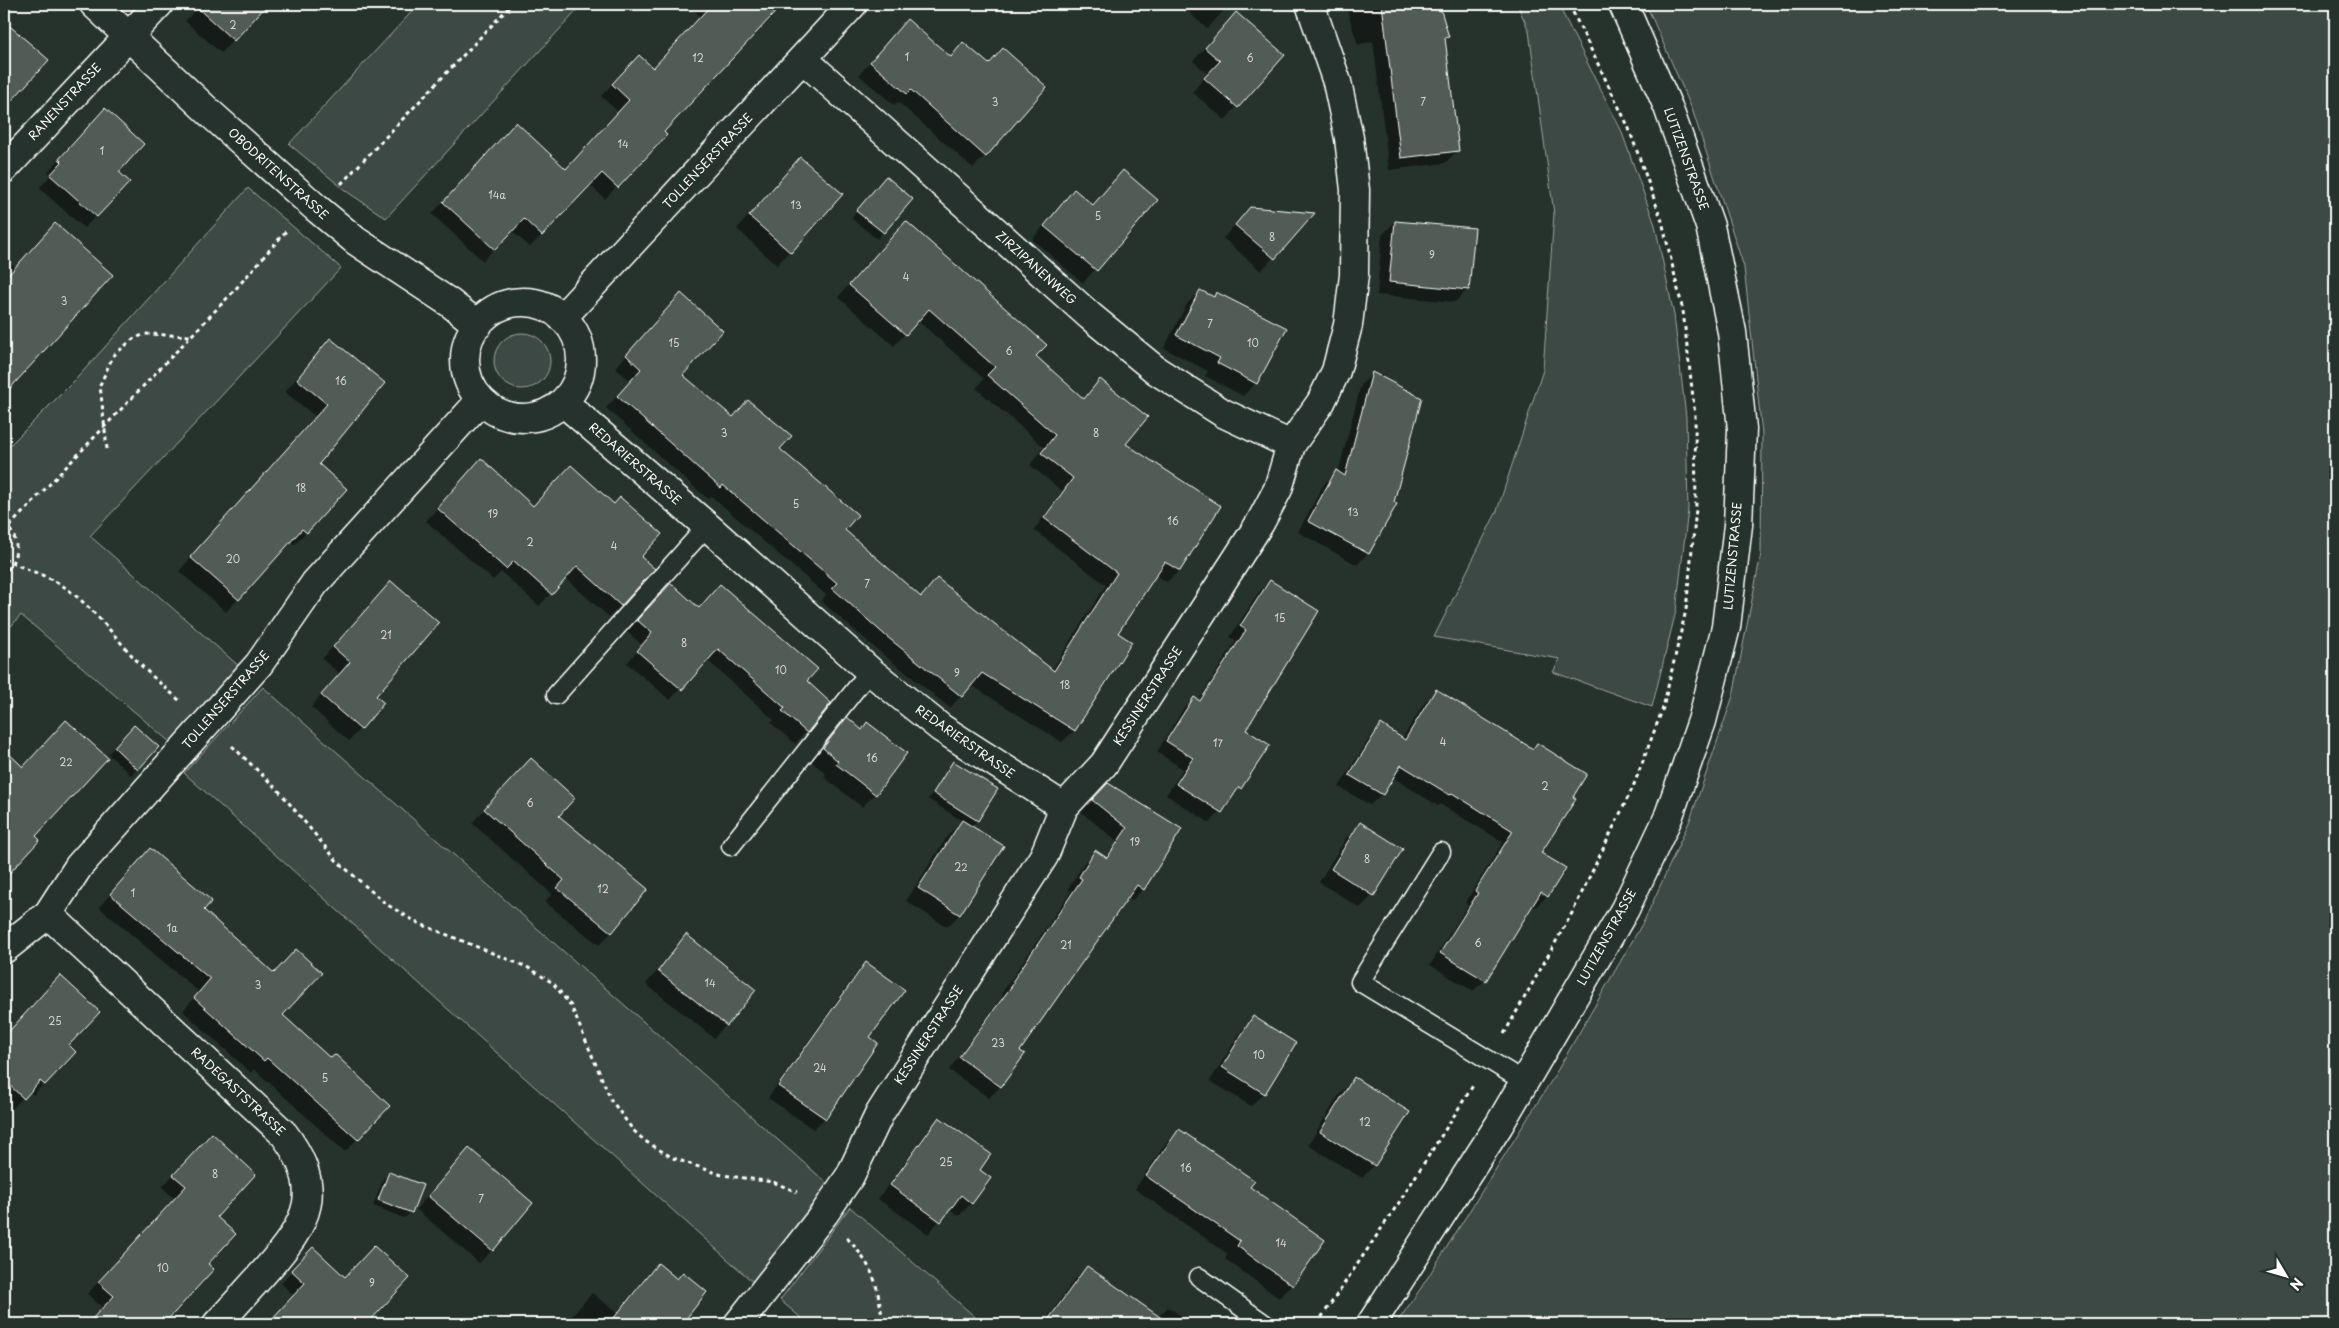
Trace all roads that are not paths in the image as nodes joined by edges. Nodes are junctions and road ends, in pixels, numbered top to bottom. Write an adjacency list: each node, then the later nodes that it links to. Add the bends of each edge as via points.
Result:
1 (94, 4): 6 (street, OBODRITENSTRASSE)
2 (159, 4): 6 (street, RANENSTRASSE)
3 (853, 4): 7 (street, TOLLENSERSTRASSE)
4 (1310, 4): 13 (street, KESSINERSTRASSE, via 1337,82 1349,138 1354,190 1354,275 1348,325 1336,371 1321,402)
5 (1623, 4): 22 (street, LUTIZENSTRASSE, via 1668,107 1710,226 1732,332 1742,429 1738,525 1726,627 1702,721 1668,818 1625,909)
6 (128, 36): 8 (street, RANENSTRASSE); 10 (street, OBODRITENSTRASSE, via 356,241)
7 (803, 59): 9 (street, TOLLENSERSTRASSE); 13 (street, ZIRZIPANENWEG, via 1090,316 1157,371 1223,413)
8 (4, 169)
9 (562, 318): 10 (street, via 547,308 528,302 509,304 491,312); 12 (street, via 574,332 580,350 580,369 574,387)
10 (478, 325): 11 (street, via 469,339 466,355 471,387)
11 (481, 400): 12 (street, via 496,412 513,418 531,418 548,413); 20 (street, TOLLENSERSTRASSE, via 315,583 259,664 79,866)
12 (563, 402): 14 (street, REDARIERSTRASSE)
13 (1292, 445): 17 (street, KESSINERSTRASSE, via 1278,489 1260,523 1104,764)
14 (707, 526): 15 (street, REDARIERSTRASSE); 16 (lane)
15 (870, 672): 17 (street, REDARIERSTRASSE, via 941,728); 18 (lane)
16 (556, 695)
17 (1064, 807): 25 (street, KESSINERSTRASSE, via 1044,856 880,1113 850,1176)
18 (731, 846)
19 (1440, 852): 22 (lane, via 1360,982)
20 (48, 914): 21 (street, TOLLENSERSTRASSE); 24 (street, RADEGASTSTRASSE, via 284,1134 297,1151 308,1190 300,1224 291,1242)
21 (4, 948)
22 (1525, 1082): 27 (street, LUTIZENSTRASSE)
23 (1199, 1277): 26 (lane)
24 (217, 1324)
25 (738, 1324)
26 (1265, 1324)
27 (1370, 1324)

